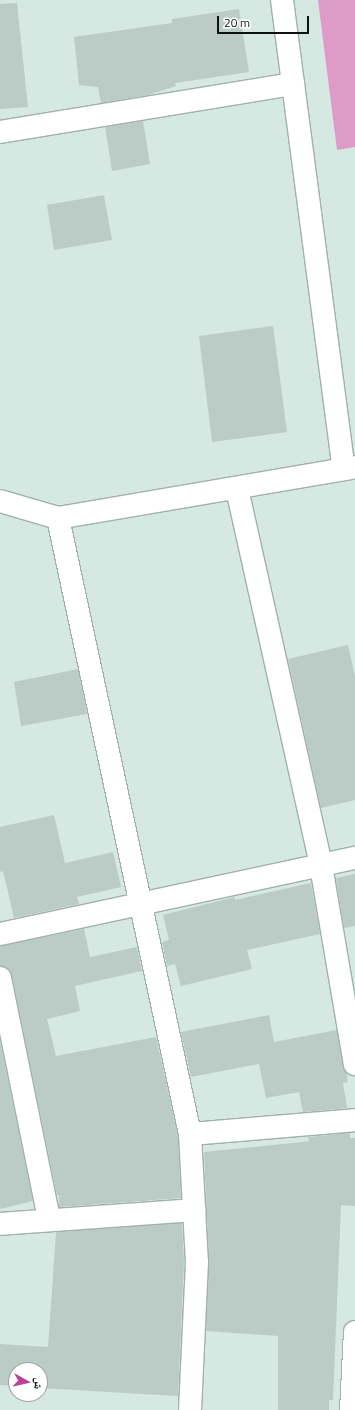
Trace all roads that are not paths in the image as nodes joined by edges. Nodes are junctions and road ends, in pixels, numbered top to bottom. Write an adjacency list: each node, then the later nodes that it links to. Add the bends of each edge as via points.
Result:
1 (282, 0): 2 (street)
2 (293, 84): 3 (street); 4 (street)
3 (0, 132)
4 (350, 468): 5 (street)
5 (237, 489): 7 (street); 9 (street)
6 (0, 501): 7 (street)
7 (58, 518): 10 (street)
8 (355, 858): 9 (street)
9 (321, 866): 10 (street); 13 (street)
10 (141, 903): 11 (street); 15 (street)
11 (0, 934)
12 (0, 978): 17 (street)
13 (355, 1064)
14 (355, 1120): 15 (street)
15 (190, 1134): 16 (street)
16 (194, 1210): 17 (street); 20 (street, via 197,1262)
17 (49, 1219): 18 (street)
18 (0, 1224)
19 (355, 1332): 21 (street)
20 (190, 1410)
21 (351, 1410)

